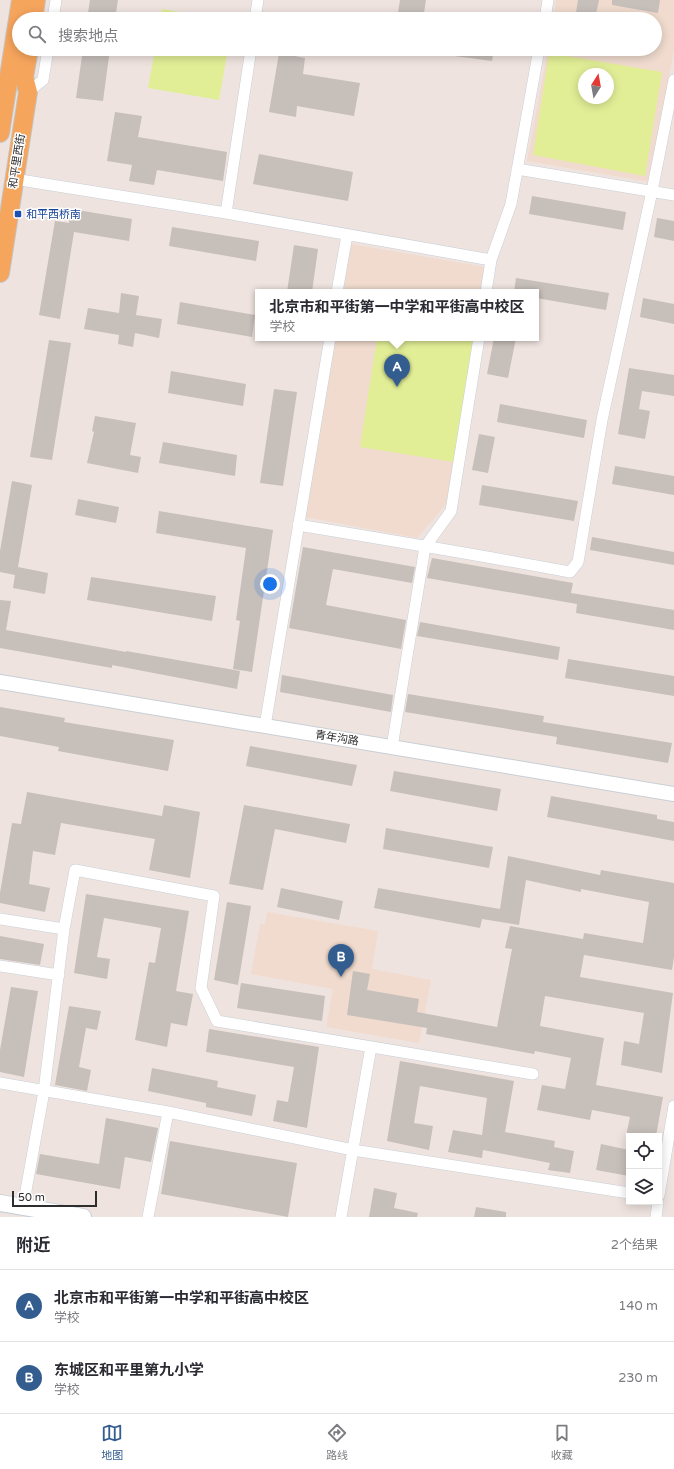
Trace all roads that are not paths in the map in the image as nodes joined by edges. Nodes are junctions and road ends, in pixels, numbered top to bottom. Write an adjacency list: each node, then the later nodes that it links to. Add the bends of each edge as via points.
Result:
1 (21, 0): 6 (main road, 和平里西街)
2 (36, 0): 7 (main road)
3 (56, 0): 8 (street)
4 (258, 0): 9 (street)
5 (548, 0): 10 (street)
6 (19, 12)
7 (34, 12)
8 (54, 12)
9 (256, 12)
10 (546, 12)
11 (12, 49): 18 (main road, 和平里西街)
12 (27, 56): 17 (main road, 和平里西街, via 24,76)
13 (47, 56): 17 (street, via 43,80)
14 (249, 56): 24 (street)
15 (538, 56): 20 (street)
16 (674, 80): 22 (street)
17 (27, 96): 18 (street); 21 (main road, 和平里西街)
18 (3, 98): 19 (main road, 和平里西街)
19 (0, 133)
20 (518, 169): 22 (street); 26 (street, via 511,204)
21 (14, 179): 24 (street); 27 (main road, 和平里西街)
22 (652, 191): 23 (street); 33 (street, via 602,420 578,562 570,572)
23 (674, 195)
24 (226, 213): 25 (street)
25 (347, 235): 26 (street); 28 (street)
26 (491, 260): 29 (street)
27 (0, 273)
28 (338, 289)
29 (486, 289)
30 (329, 341): 32 (street)
31 (479, 341): 33 (street, via 451,512)
32 (298, 525): 33 (street); 35 (street)
33 (425, 546): 36 (street)
34 (0, 682): 35 (street, 青年沟路)
35 (265, 726): 36 (street, 青年沟路)
36 (392, 747): 37 (street, 青年沟路)
37 (674, 794)
38 (0, 919): 39 (street)
39 (64, 929): 41 (street); 42 (street, via 75,870 214,896 201,988 217,1021)
40 (0, 966): 41 (street)
41 (59, 975): 45 (street)
42 (370, 1046): 43 (street); 48 (street)
43 (532, 1074)
44 (0, 1083): 45 (street)
45 (44, 1092): 47 (street); 53 (street)
46 (674, 1106): 49 (street)
47 (168, 1112): 48 (street); 55 (street)
48 (353, 1150): 50 (street); 56 (street)
49 (662, 1177)
50 (626, 1193)
51 (0, 1203): 53 (main road)
52 (658, 1205): 57 (street)
53 (23, 1207): 54 (main road)
54 (83, 1217)
55 (148, 1217)
56 (341, 1217)
57 (656, 1217)

